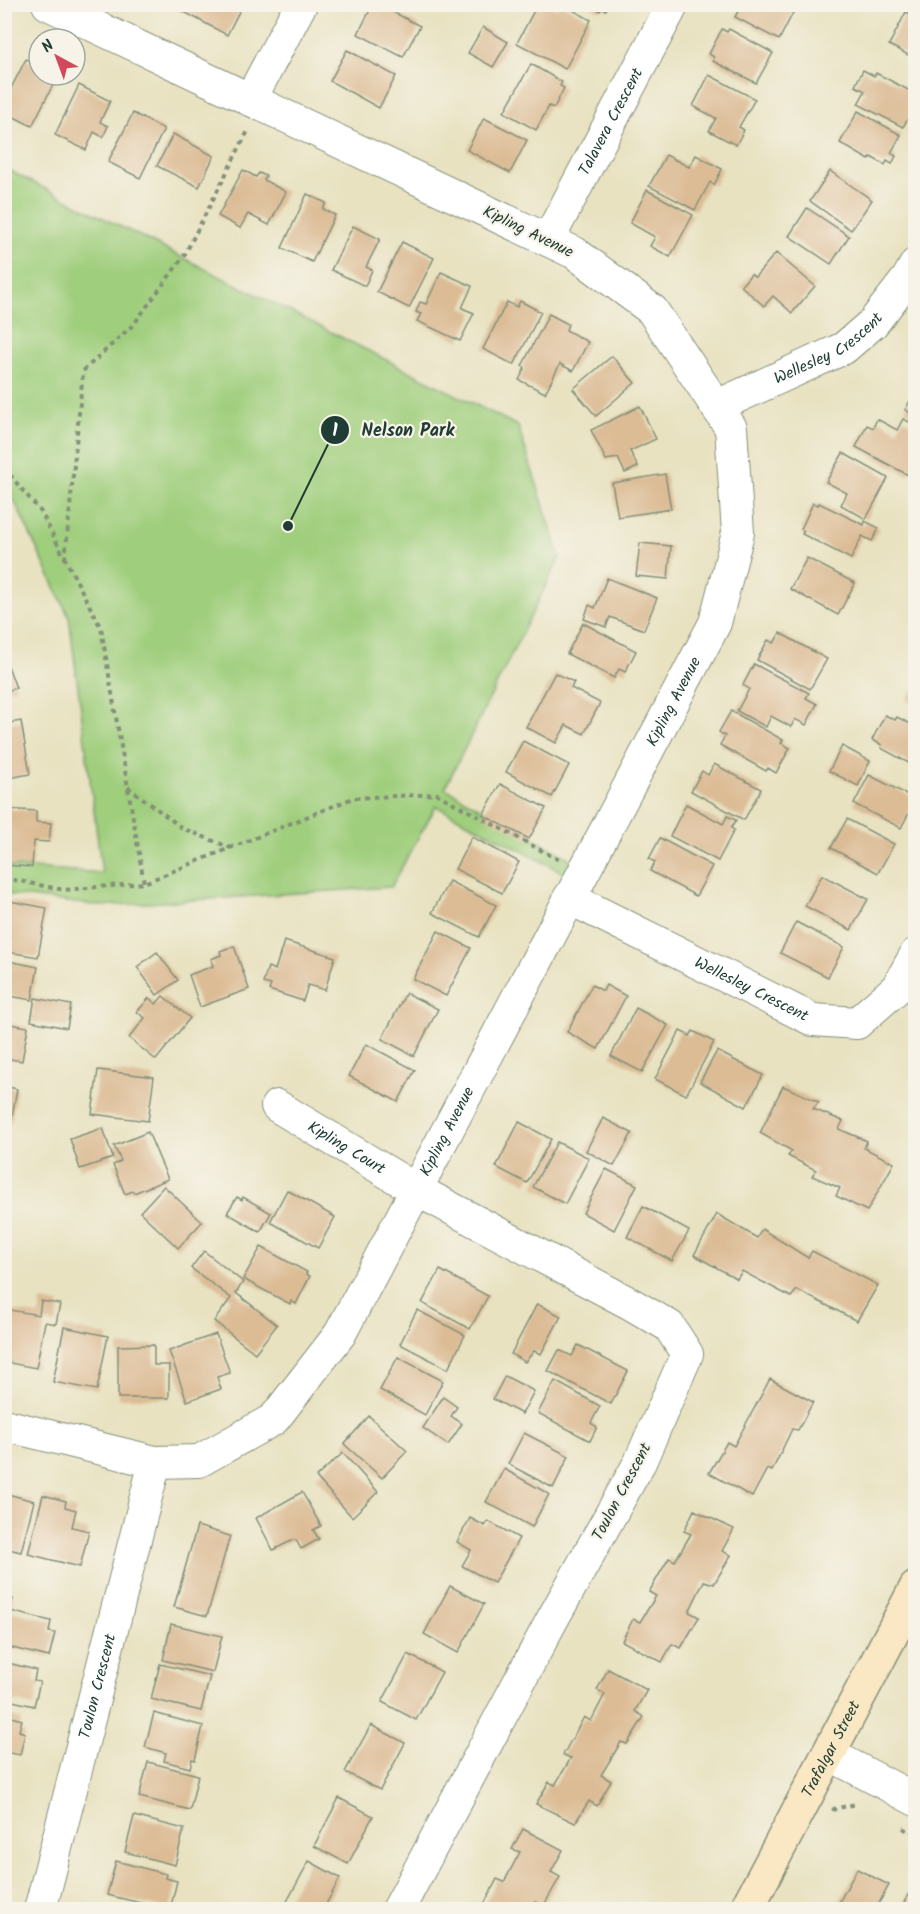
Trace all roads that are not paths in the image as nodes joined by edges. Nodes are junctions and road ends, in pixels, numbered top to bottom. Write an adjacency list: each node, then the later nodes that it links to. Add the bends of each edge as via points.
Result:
1 (48, 4): 4 (street, Kipling Avenue)
2 (302, 4): 4 (street)
3 (673, 4): 5 (street, Talavera Crescent)
4 (249, 115): 5 (street, Kipling Avenue)
5 (548, 240): 7 (street, Kipling Avenue, via 574,253 652,310)
6 (915, 264): 7 (street, Wellesley Crescent, via 873,323 844,348)
7 (717, 406): 8 (street, Kipling Avenue, via 731,428 738,533 715,623)
8 (570, 898): 9 (street, Wellesley Crescent, via 813,1020 857,1023 897,988); 11 (street, Kipling Avenue)
9 (915, 954)
10 (277, 1106): 11 (street, Kipling Court)
11 (415, 1189): 13 (street, Kipling Avenue, via 340,1334 274,1419 199,1461); 18 (street, Toulon Crescent, via 669,1326 687,1354 640,1462)
12 (4, 1425): 13 (street, Kipling Avenue)
13 (155, 1462): 17 (street, Toulon Crescent)
14 (915, 1588): 15 (main road, Trafalgar Street)
15 (829, 1754): 16 (street); 19 (main road, Trafalgar Street)
16 (915, 1800)
17 (40, 1910)
18 (398, 1910)
19 (746, 1910)

